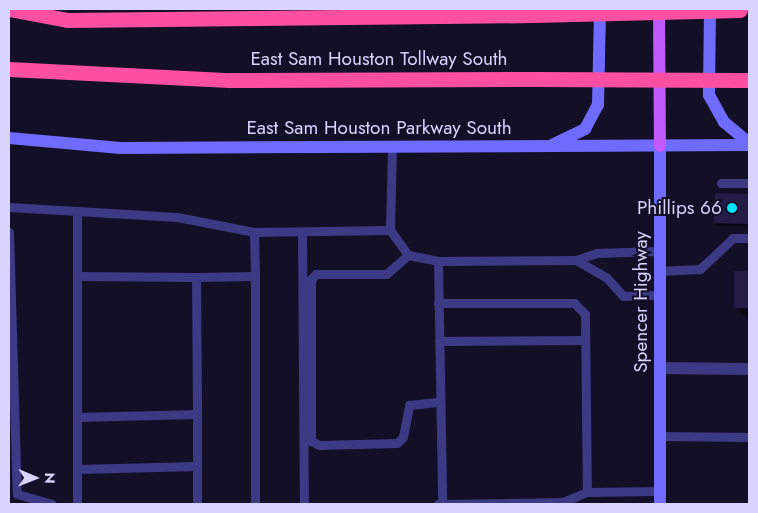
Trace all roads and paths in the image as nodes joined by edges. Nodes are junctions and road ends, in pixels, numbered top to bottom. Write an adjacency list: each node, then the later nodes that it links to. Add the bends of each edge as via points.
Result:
1 (9, 9): 5 (highway, bridge, via 68,20)
2 (600, 9): 10 (main road, via 598,105 585,129)
3 (660, 9): 11 (main road, Spencer Highway)
4 (710, 9): 9 (main road, via 709,95 724,122)
5 (744, 10)
6 (9, 69): 7 (highway, East Sam Houston Tollway South, bridge, via 229,80)
7 (744, 80)
8 (9, 138): 12 (main road, East Sam Houston Parkway South, via 121,148)
9 (749, 144): 11 (main road, East Sam Houston Parkway South)
10 (550, 146): 11 (main road, East Sam Houston Parkway South); 12 (main road, East Sam Houston Parkway South)
11 (660, 146): 22 (main road, Spencer Highway)
12 (392, 147): 17 (lane)
13 (721, 183): 14 (lane)
14 (749, 183)
15 (9, 207): 16 (lane)
16 (77, 211): 19 (lane, via 177,217); 28 (lane)
17 (390, 230): 20 (lane); 23 (lane)
18 (9, 232): 24 (lane)
19 (254, 232): 20 (lane); 29 (lane)
20 (302, 232): 54 (lane)
21 (749, 238): 27 (lane, via 733,238 700,269)
22 (660, 251): 25 (lane, via 596,253); 27 (main road, Spencer Highway)
23 (408, 255): 26 (lane); 38 (lane, via 386,274 316,274 311,279 311,441 319,445 397,443 403,437 409,405)
24 (10, 258): 37 (lane)
25 (576, 260): 26 (lane); 31 (lane, via 606,278 623,296)
26 (438, 261): 32 (lane)
27 (658, 271): 31 (main road, Spencer Highway)
28 (77, 276): 30 (lane); 40 (lane)
29 (255, 276): 30 (lane); 53 (lane)
30 (196, 277): 39 (lane)
31 (660, 295): 35 (main road, Spencer Highway)
32 (438, 303): 33 (lane, via 574,303 585,314); 34 (lane)
33 (586, 340): 34 (lane); 46 (lane)
34 (439, 341): 38 (lane)
35 (660, 368): 36 (street); 41 (main road, Spencer Highway)
36 (749, 369)
37 (12, 394): 43 (lane)
38 (440, 402): 49 (lane)
39 (198, 414): 40 (lane); 44 (lane)
40 (77, 417): 45 (lane)
41 (660, 436): 42 (lane); 48 (main road, Spencer Highway)
42 (749, 437)
43 (12, 444): 47 (lane)
44 (197, 466): 45 (lane); 52 (lane)
45 (77, 469): 51 (lane)
46 (587, 492): 48 (lane); 49 (lane, via 563,502)
47 (13, 494): 50 (lane)
48 (660, 498)
49 (440, 503)
50 (52, 504)
51 (77, 504)
52 (197, 504)
53 (255, 504)
54 (304, 504)

